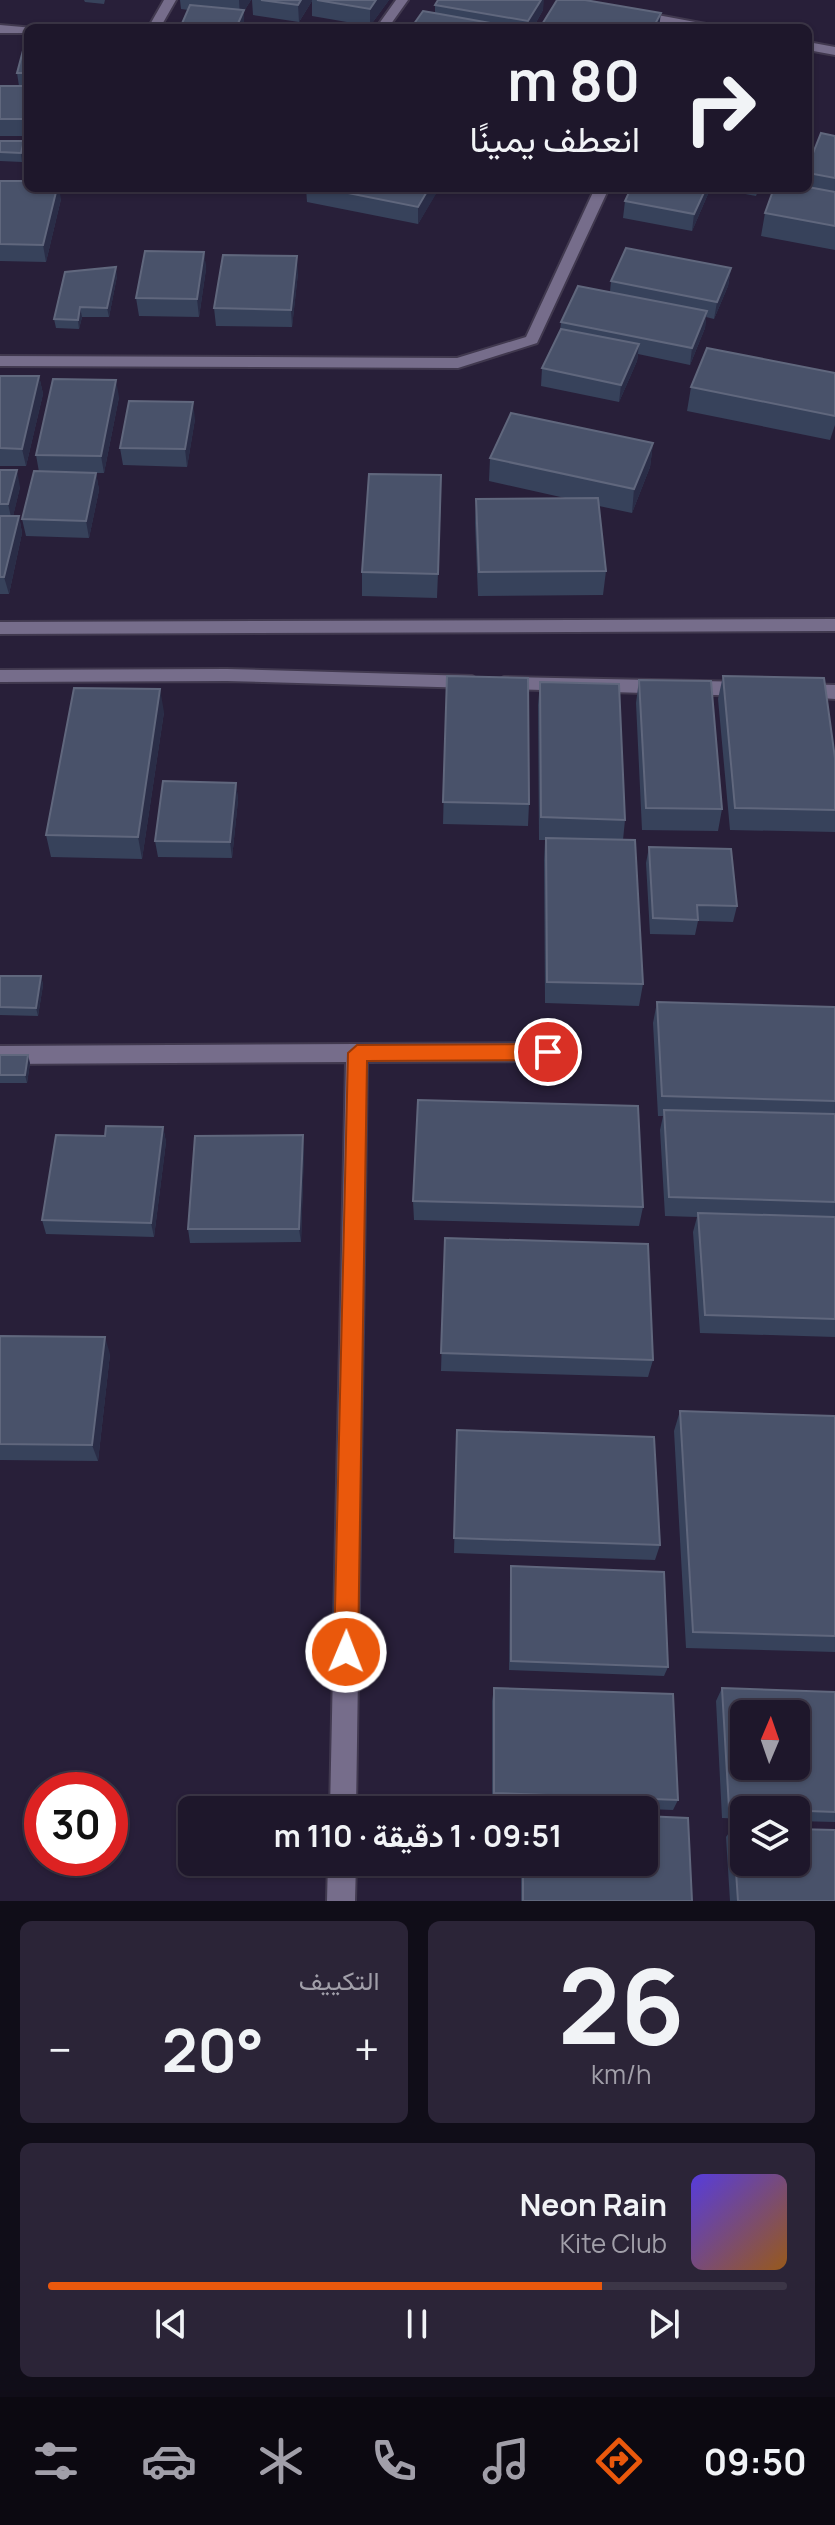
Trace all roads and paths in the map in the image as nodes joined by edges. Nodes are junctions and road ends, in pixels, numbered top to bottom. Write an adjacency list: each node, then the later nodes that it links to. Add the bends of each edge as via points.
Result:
1 (170, 0): 4 (street)
2 (402, 0): 5 (street)
3 (621, 13): 6 (street)
4 (156, 24)
5 (385, 24)
6 (668, 24)
7 (0, 29): 8 (street)
8 (24, 29)
9 (812, 47): 10 (street)
10 (835, 51)
11 (600, 192): 12 (street, via 532,340 458,363)
12 (0, 361)
13 (835, 625): 14 (street)
14 (0, 628)
15 (0, 676): 16 (street, via 227,675)
16 (835, 692)
17 (548, 1052): 18 (street)
18 (357, 1053): 19 (street); 20 (street)
19 (0, 1055)
20 (343, 1796)
21 (342, 1876): 22 (street)
22 (341, 1901)

